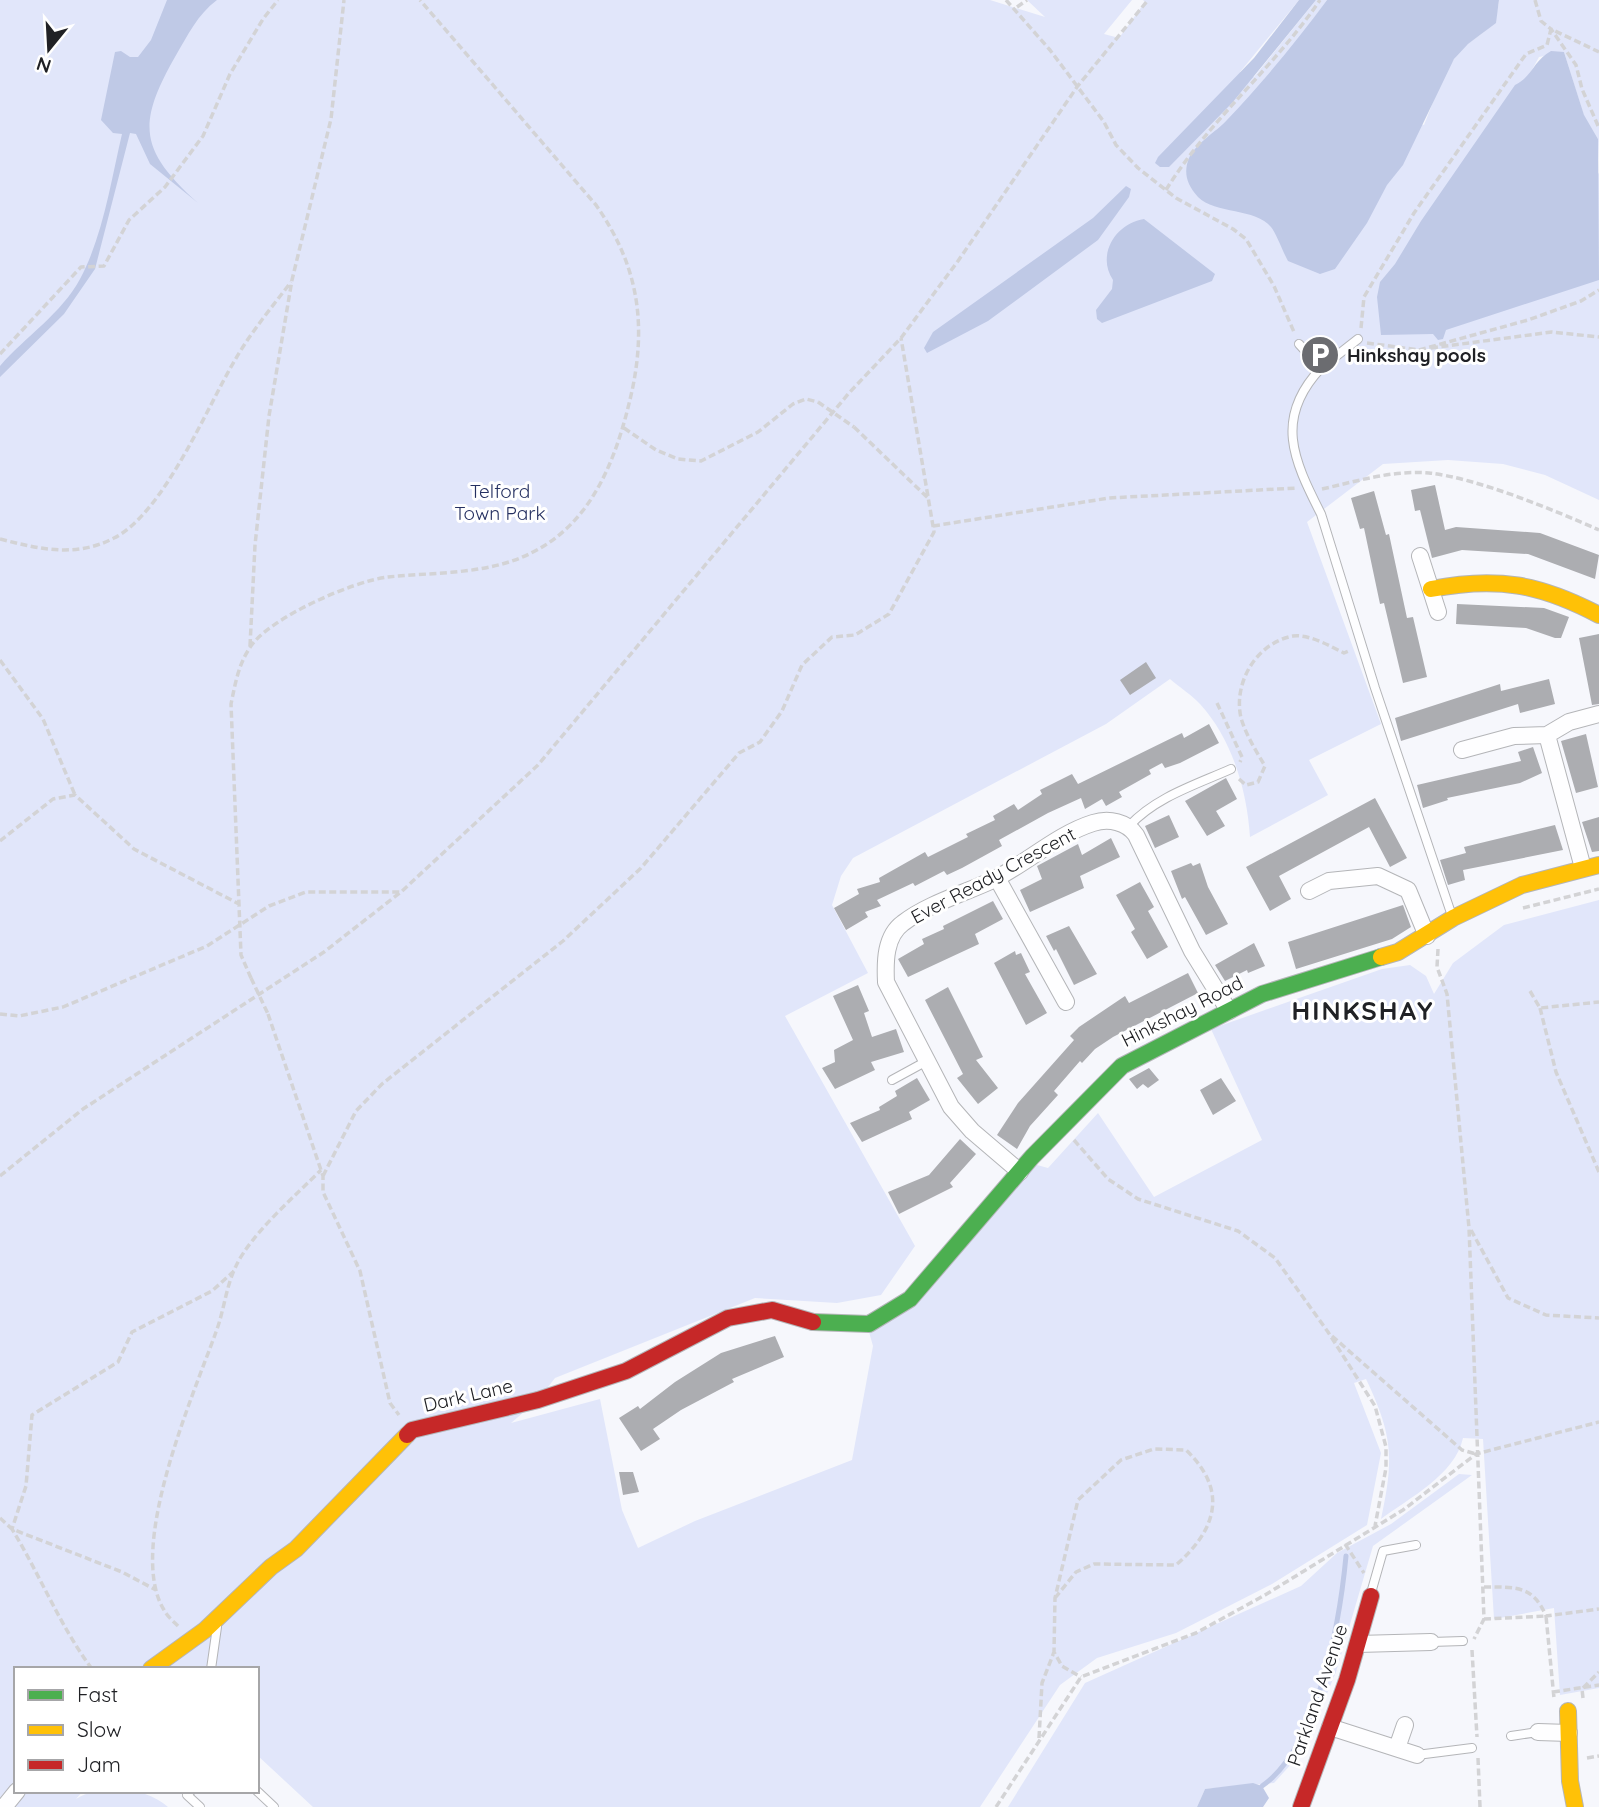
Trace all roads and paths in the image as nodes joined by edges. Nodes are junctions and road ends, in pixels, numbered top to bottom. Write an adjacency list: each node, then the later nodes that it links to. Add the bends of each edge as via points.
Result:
1 (278, 0): 22 (path, via 230,74 203,136 165,187 129,220 104,266 81,267)
2 (344, 0): 15 (path, via 331,119)
3 (420, 0): 24 (path, via 615,233 635,284 638,314 635,376)
4 (1006, 0): 9 (path)
5 (1027, 0): 9 (path)
6 (1148, 0): 12 (path)
7 (1320, 0): 14 (path, via 1283,50 1186,156)
8 (1535, 0): 10 (path, via 1541,21)
9 (1016, 8): 12 (path)
10 (1551, 29): 11 (path); 13 (path, via 1577,65); 19 (path, via 1547,45 1526,54 1415,213 1364,297)
11 (1599, 51)
12 (1077, 88): 14 (path, via 1116,145); 18 (path)
13 (1599, 128)
14 (1166, 190): 20 (path, via 1246,239 1274,286)
15 (292, 280): 29 (path, via 235,358 190,447 138,519 115,538 81,550 47,551); 34 (path, via 266,442)
16 (1599, 290): 21 (path, via 1528,320)
17 (1599, 337): 21 (path, via 1552,332)
18 (901, 338): 26 (path); 49 (path, via 849,393 538,765)
19 (1358, 339): 21 (path); 23 (lane)
20 (1299, 344): 23 (lane)
21 (1419, 350)
22 (0, 354)
23 (1321, 368): 25 (lane, via 1303,387 1291,416 1294,448)
24 (624, 428): 26 (path, bridge, via 656,450 678,459 701,461 758,432 806,399 854,427); 34 (path, via 603,481 587,505 532,553 476,569 354,585 288,617)
25 (1308, 488): 27 (path, via 1109,498); 28 (path, via 1376,475 1430,473 1552,510); 35 (lane, via 1321,514)
26 (928, 499): 27 (path)
27 (933, 526): 68 (path, via 934,532 889,614 856,635 832,637 802,665 782,711 760,742 739,753 641,868 563,941 382,1084 356,1111)
28 (1599, 530)
29 (0, 539)
30 (1420, 556): 31 (street)
31 (1431, 589): 32 (street); 33 (street, via 1489,579 1515,582)
32 (1438, 612)
33 (1599, 615)
34 (250, 646): 50 (path, via 238,670 231,704)
35 (1363, 646): 41 (path, via 1344,653 1294,636 1269,647 1248,666 1240,698 1241,718 1265,766 1258,782 1246,785); 52 (lane)
36 (0, 660): 42 (path, via 43,719)
37 (1217, 703): 41 (path, via 1242,757)
38 (1599, 713): 39 (street)
39 (1547, 735): 40 (street, via 1514,736); 45 (street)
40 (1462, 750)
41 (1231, 769): 43 (lane, via 1162,800)
42 (75, 795): 44 (path, via 53,799); 50 (path, via 134,849)
43 (1129, 826): 46 (street, Ever Ready Crescent, via 1095,822); 59 (street, via 1192,951)
44 (0, 841)
45 (1591, 867): 52 (street, Hinkshay Road, via 1522,885)
46 (997, 878): 56 (street); 61 (street, Ever Ready Crescent, via 902,923 890,941 885,959 887,982)
47 (1599, 889): 51 (path)
48 (1309, 891): 54 (street, via 1329,881 1378,876 1408,890)
49 (401, 892): 53 (path, via 306,892); 67 (path, via 324,952 83,1109)
50 (239, 904): 53 (path)
51 (1514, 911)
52 (1453, 918): 54 (street, Hinkshay Road)
53 (241, 923): 60 (path, via 219,941 63,1007 19,1016); 64 (path, bridge, via 240,955 268,1014)
54 (1433, 932): 59 (street, Hinkshay Road, via 1398,952 1262,994); 69 (path, via 1437,967 1447,994)
55 (1530, 991): 58 (path)
56 (1066, 1002)
57 (1599, 1002): 58 (path)
58 (1540, 1008): 65 (path, via 1556,1073)
59 (1229, 1011): 63 (street, Hinkshay Road, via 1122,1066)
60 (0, 1014)
61 (925, 1062): 62 (lane); 66 (street, Ever Ready Crescent, via 972,1132)
62 (892, 1080)
63 (1062, 1126): 66 (street, Hinkshay Road); 73 (path, via 1108,1179 1138,1199 1238,1231 1275,1258)
64 (321, 1170): 68 (path); 70 (path, via 270,1221)
65 (1599, 1171)
66 (1020, 1172): 72 (street, Hinkshay Road, via 910,1299)
67 (0, 1176)
68 (323, 1176): 75 (path, via 323,1192 360,1271 390,1403)
69 (1469, 1228): 71 (path, via 1507,1298 1546,1314); 76 (path)
70 (234, 1271): 79 (path, via 212,1292 132,1332 118,1362 32,1415 26,1486); 83 (path, via 154,1519)
71 (1599, 1318)
72 (869, 1324): 75 (street, Dark Lane, via 820,1324 772,1310 728,1318 626,1371 538,1400)
73 (1328, 1332): 76 (path, via 1462,1450); 78 (path, via 1375,1406 1386,1447)
74 (1599, 1422): 76 (path)
75 (412, 1430): 89 (street, Dark Lane, via 327,1519)
76 (1476, 1454): 78 (path); 82 (path)
77 (0, 1518): 79 (path)
78 (1375, 1527): 80 (path)
79 (12, 1529): 83 (path); 95 (path)
80 (1345, 1544): 84 (path, via 1363,1569); 98 (path, via 1196,1633)
81 (1416, 1545): 84 (lane, via 1383,1551)
82 (1483, 1587): 88 (path, via 1528,1591 1539,1599); 90 (path)
83 (158, 1591): 87 (path)
84 (1371, 1596): 93 (street, Parkland Avenue)
85 (1055, 1598): 85 (path, via 1078,1500 1121,1460 1154,1449 1186,1450 1203,1471 1214,1507 1193,1549 1176,1565 1094,1564 1076,1572); 94 (path)
86 (1599, 1609): 88 (path)
87 (163, 1610)
88 (1546, 1616): 90 (path); 100 (path)
89 (219, 1617): 96 (street, Dark Lane); 97 (lane)
90 (1484, 1619): 121 (path, via 1472,1643)
91 (1463, 1641): 92 (lane)
92 (1430, 1642): 93 (street)
93 (1358, 1644): 103 (street, Parkland Avenue)
94 (1054, 1651): 98 (path, via 1062,1666); 107 (path, via 1042,1683)
95 (91, 1667)
96 (154, 1667)
97 (211, 1667)
98 (1081, 1677): 107 (path)
99 (1599, 1685): 100 (path)
100 (1552, 1692): 101 (path)
101 (1568, 1711): 105 (street)
102 (1405, 1725): 108 (street)
103 (1330, 1727): 108 (street); 120 (street, Parkland Avenue)
104 (1538, 1732): 105 (street); 106 (lane)
105 (1569, 1733): 122 (street)
106 (1511, 1736)
107 (1039, 1740): 119 (path)
108 (1397, 1748): 110 (street)
109 (1472, 1748): 110 (lane)
110 (1417, 1755)
111 (1599, 1756): 112 (path)
112 (1586, 1758)
113 (15, 1793): 116 (street)
114 (189, 1793): 117 (lane)
115 (259, 1793): 118 (lane)
116 (4, 1807)
117 (200, 1807)
118 (274, 1807)
119 (996, 1807)
120 (1301, 1807)
121 (1480, 1807)
122 (1575, 1807)

